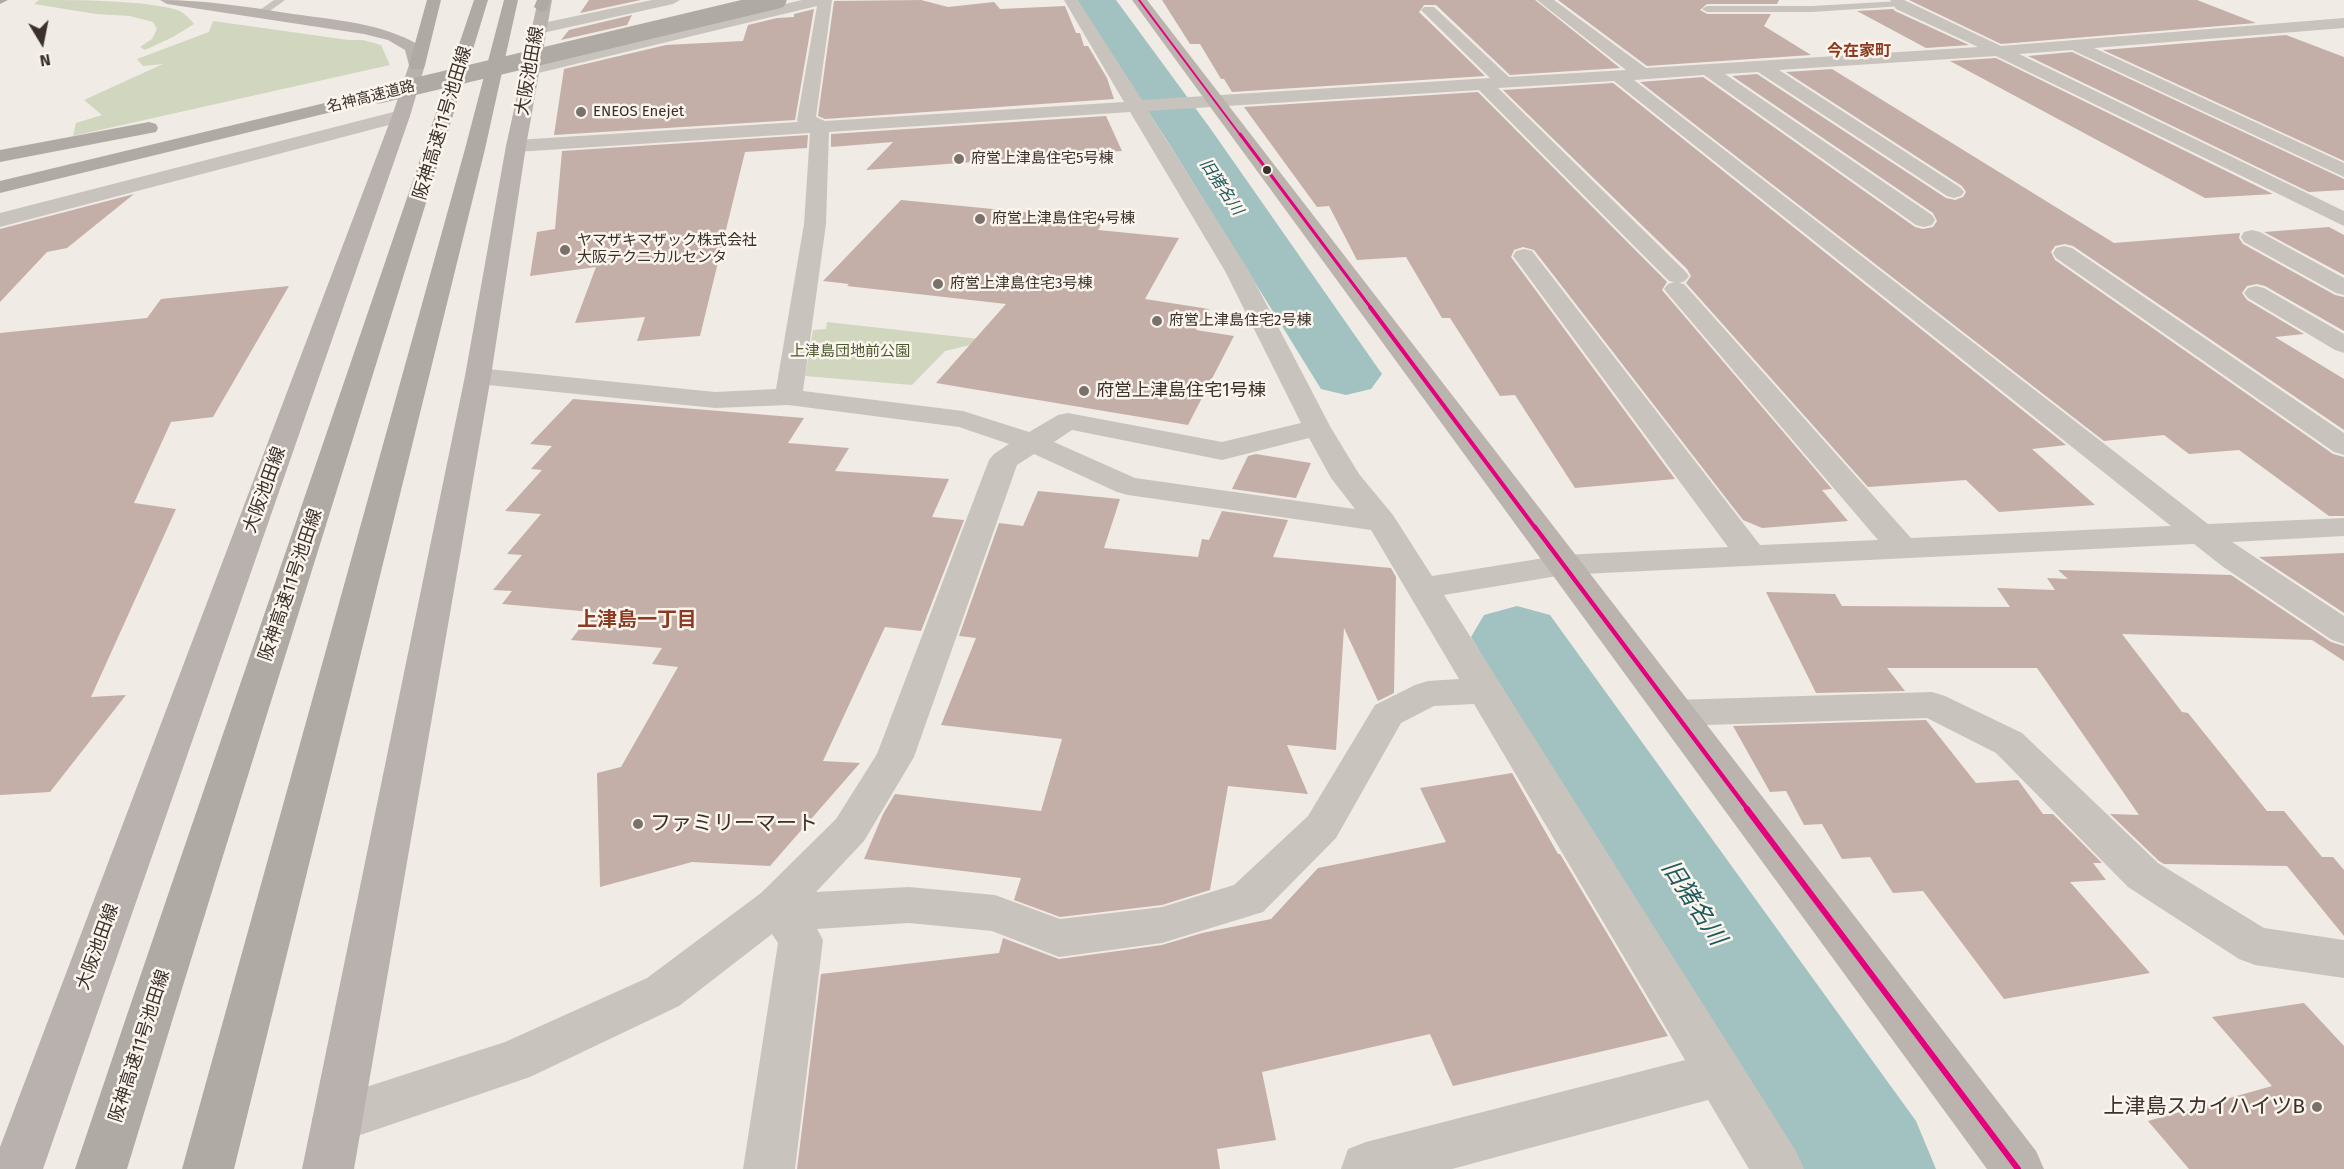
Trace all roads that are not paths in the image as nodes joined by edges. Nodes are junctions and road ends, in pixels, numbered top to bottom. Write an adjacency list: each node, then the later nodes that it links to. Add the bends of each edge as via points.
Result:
1 (167, 0): 15 (main road)
2 (423, 0): 19 (highway)
3 (434, 0): 19 (highway)
4 (464, 0): 24 (highway)
5 (481, 0): 24 (highway, 阪神高速11号池田線)
6 (673, 0): 16 (street)
7 (717, 0): 27 (highway)
8 (730, 0): 32 (highway, 名神高速道路)
9 (778, 0): 32 (highway, 名神高速道路, bridge)
10 (823, 0): 28 (street); 37 (street, via 806,120)
11 (1071, 0): 35 (street)
12 (1139, 0): 34 (street)
13 (1544, 0): 30 (street)
14 (1898, 2): 17 (lane, via 1812,9); 25 (street)
15 (270, 7): 27 (main road, via 387,35 413,48)
16 (536, 7): 28 (main road, 大阪池田線); 77 (highway, 阪神高速11号池田線, via 472,160)
17 (1707, 9)
18 (1429, 10): 31 (street)
19 (429, 16): 27 (highway)
20 (2344, 23): 21 (street)
21 (2321, 24): 22 (street); 23 (street)
22 (2344, 33)
23 (2072, 44): 25 (street); 42 (street)
24 (466, 47): 76 (highway, 阪神高速11号池田線)
25 (1999, 51): 26 (street); 46 (street)
26 (1761, 66): 29 (street); 44 (street)
27 (421, 67): 36 (main road, 大阪池田線)
28 (530, 70): 39 (main road, 大阪池田線)
29 (1708, 70): 30 (street); 48 (street)
30 (1630, 75): 31 (street); 62 (street)
31 (1496, 83): 34 (street); 45 (street); 63 (street, via 1677,282)
32 (375, 86): 33 (highway); 41 (highway, 名神高速道路); 43 (highway, 名神高速道路)
33 (328, 89)
34 (1207, 102): 35 (street); 65 (street)
35 (1144, 106): 37 (street); 57 (street, via 1237,271)
36 (401, 116): 47 (street); 75 (main road, 大阪池田線)
37 (820, 125): 39 (street); 56 (street, via 815,224)
38 (162, 126): 40 (highway)
39 (516, 146): 55 (main road, 大阪池田線)
40 (0, 156)
41 (0, 171)
42 (2344, 171)
43 (0, 187)
44 (1954, 192)
45 (1634, 212)
46 (2344, 219)
47 (0, 220)
48 (1924, 220)
49 (2252, 237): 52 (street)
50 (2064, 253): 59 (street)
51 (1524, 256): 64 (street)
52 (2344, 288)
53 (2256, 293): 54 (street)
54 (2344, 345)
55 (478, 376): 56 (street, via 715,400); 73 (main road, 大阪池田線)
56 (788, 397): 58 (street, via 963,419)
57 (1317, 428): 58 (street, via 1222,451 1068,421); 60 (street, via 1347,478)
58 (1034, 443): 60 (street, via 1128,486); 70 (street, via 1004,460 895,757 850,830)
59 (2344, 446)
60 (1382, 522): 66 (street)
61 (2344, 527): 62 (street)
62 (2199, 533): 63 (street); 67 (street)
63 (1901, 547): 64 (street)
64 (1750, 554): 65 (street)
65 (1563, 564): 66 (street); 69 (street)
66 (1422, 588): 68 (street)
67 (2344, 632)
68 (1484, 690): 70 (street, via 1428,694 1388,714 1322,827 1248,899 1162,925 1059,938 985,912 909,905 822,911); 72 (street)
69 (1673, 713): 71 (street, via 1932,705 2008,743 2143,875 2255,946); 81 (street)
70 (776, 906): 73 (street, via 663,992 513,1061); 79 (street, via 801,940)
71 (2344, 959)
72 (1720, 1074): 74 (street); 80 (street)
73 (337, 1119): 78 (main road, 大阪池田線)
74 (1366, 1167)
75 (17, 1169)
76 (101, 1169)
77 (208, 1169)
78 (328, 1169)
79 (769, 1169)
80 (1778, 1169)
81 (2018, 1169)

